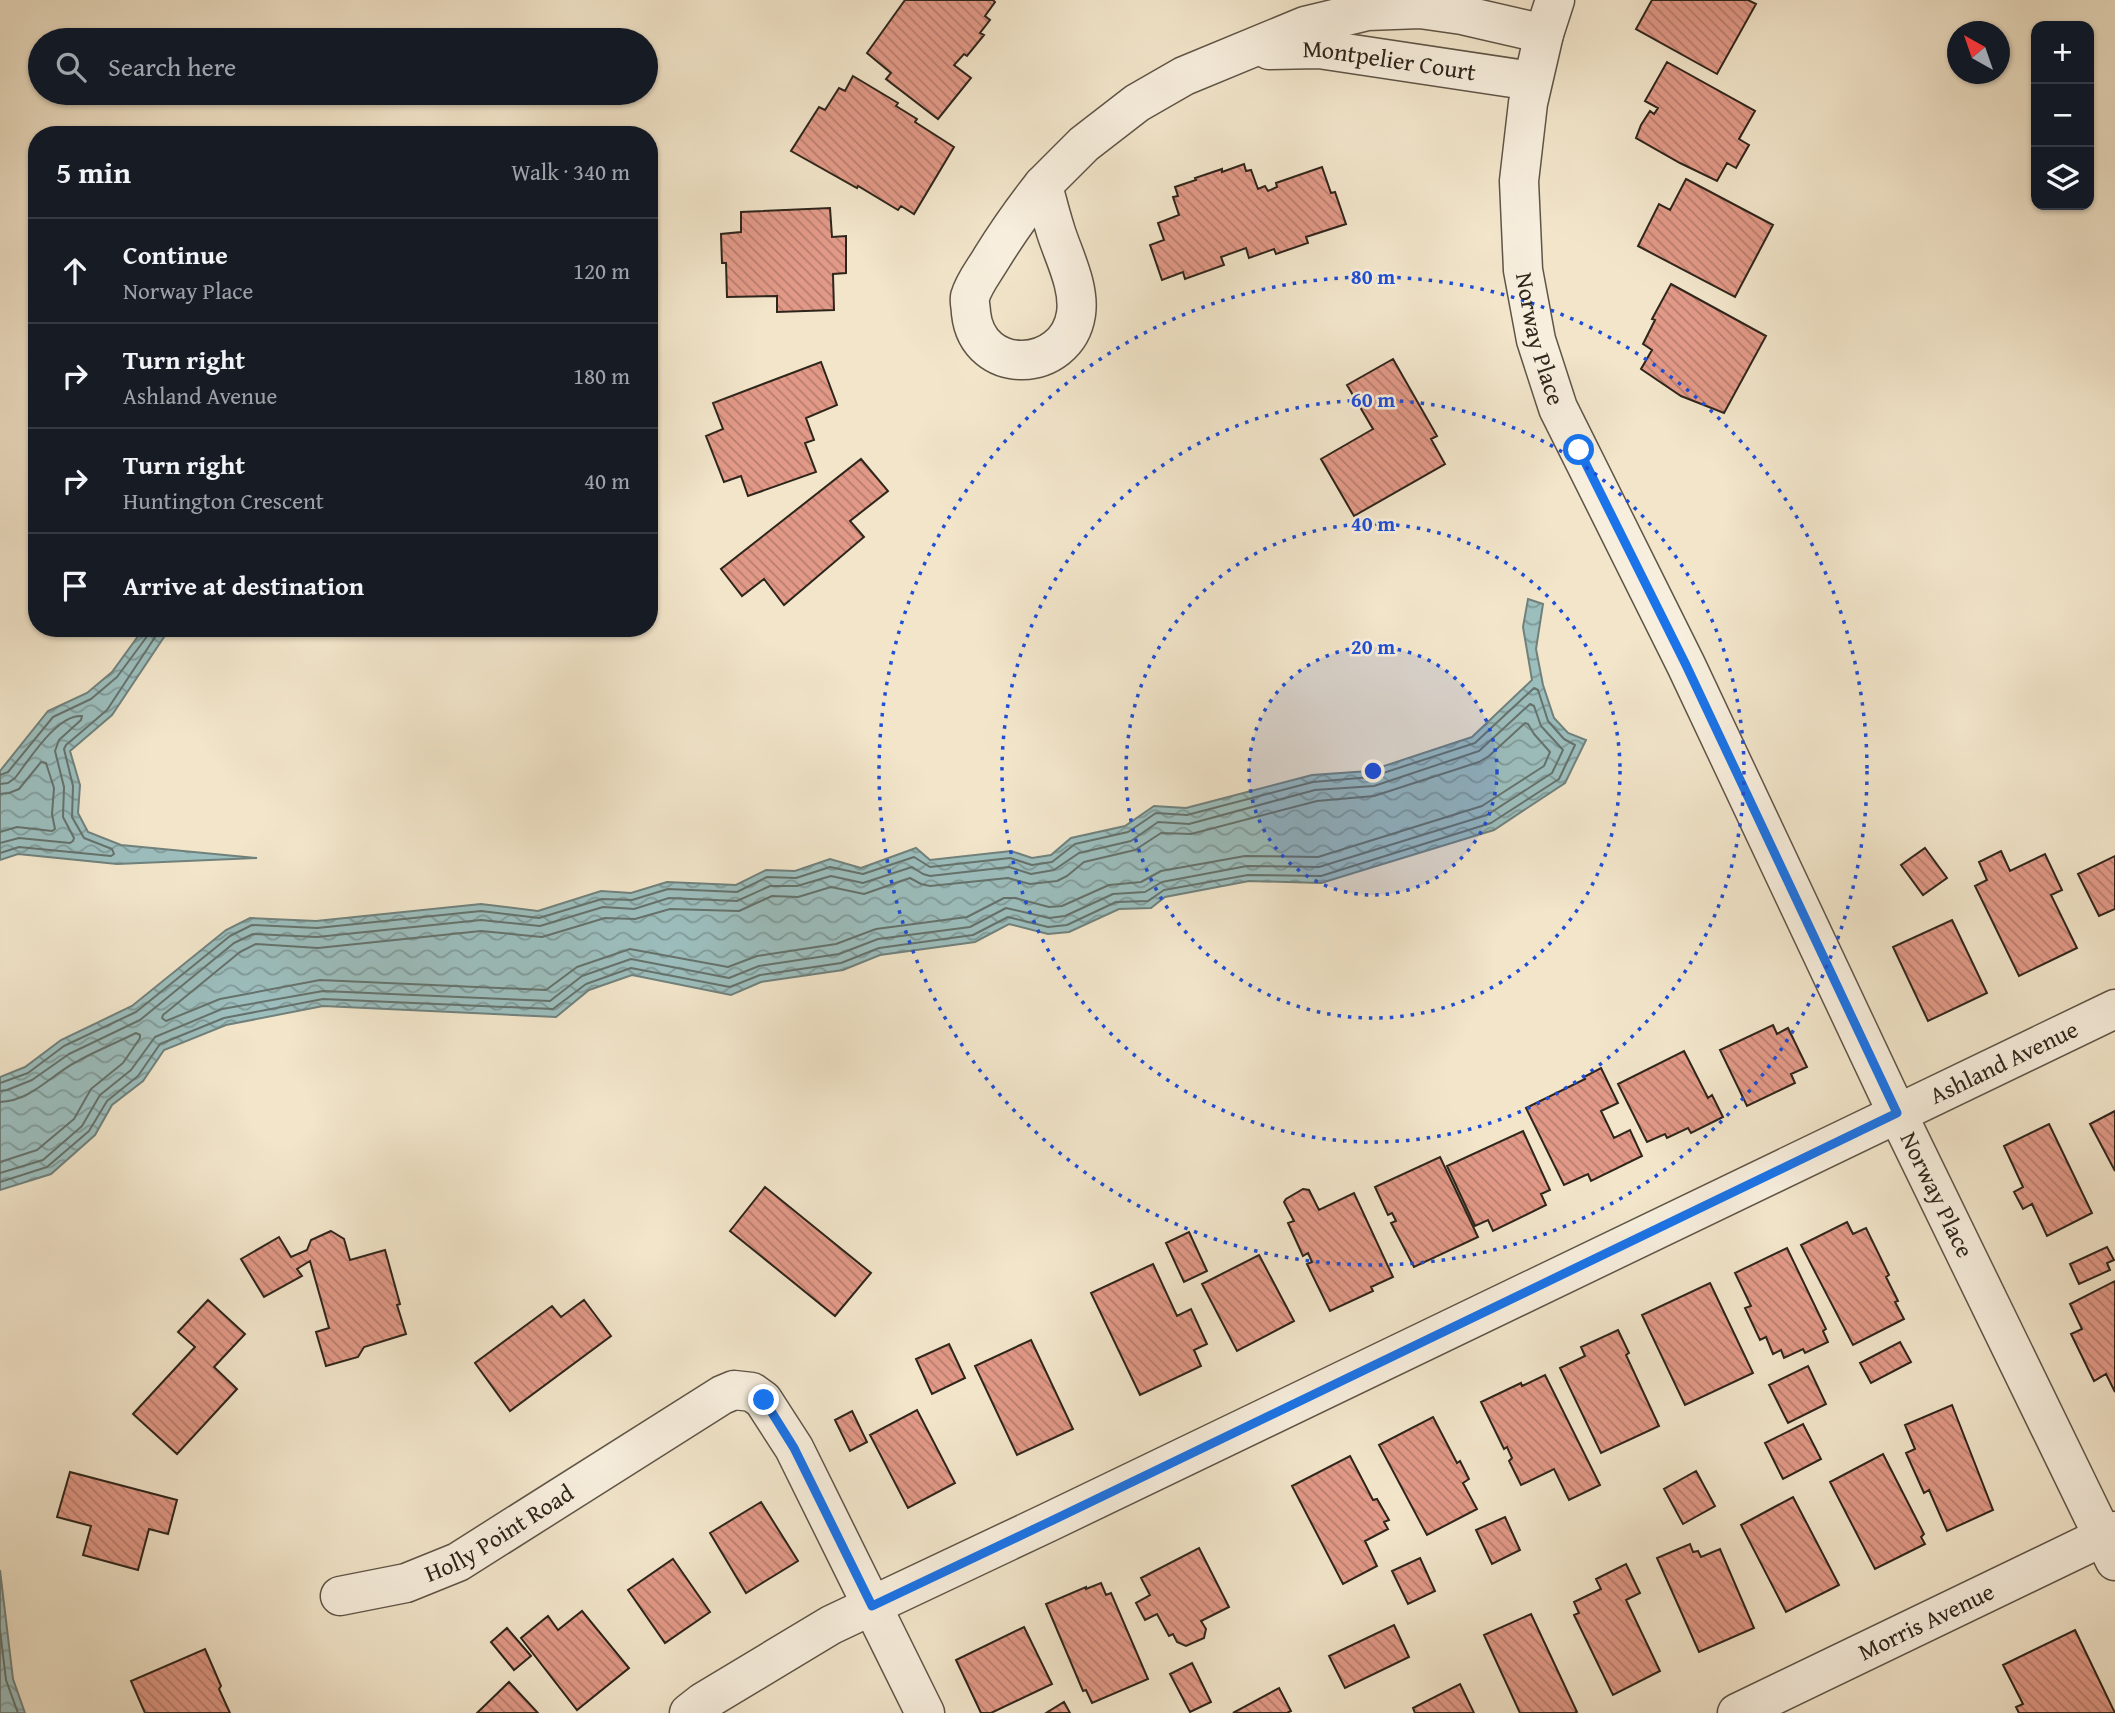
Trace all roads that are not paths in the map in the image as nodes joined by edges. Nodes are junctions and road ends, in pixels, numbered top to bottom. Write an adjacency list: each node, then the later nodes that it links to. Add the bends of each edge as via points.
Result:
1 (1550, 17): 2 (street, Montpelier Court, via 1420,9 1367,11 1305,26); 3 (street, Norway Place)
2 (1246, 51): 3 (street, Montpelier Court, via 1319,49); 4 (street, Montpelier Court, via 1184,76 1137,103 1084,144)
3 (1532, 81): 6 (street, Norway Place, via 1519,181 1522,270 1536,340 1558,408 1686,665)
4 (1043, 185)
5 (2115, 1009): 6 (street, Ashland Avenue)
6 (1897, 1113): 7 (street, Norway Place); 9 (street, Ashland Avenue)
7 (2111, 1543): 12 (street, Morris Avenue)
8 (340, 1596): 9 (street, Holly Point Road, via 406,1583 458,1562 734,1390 752,1392 764,1400 794,1448)
9 (872, 1606): 10 (street, Ashland Avenue, via 831,1625); 11 (street, Holly Point Road)
10 (689, 1713)
11 (925, 1713)
12 (1737, 1713)

